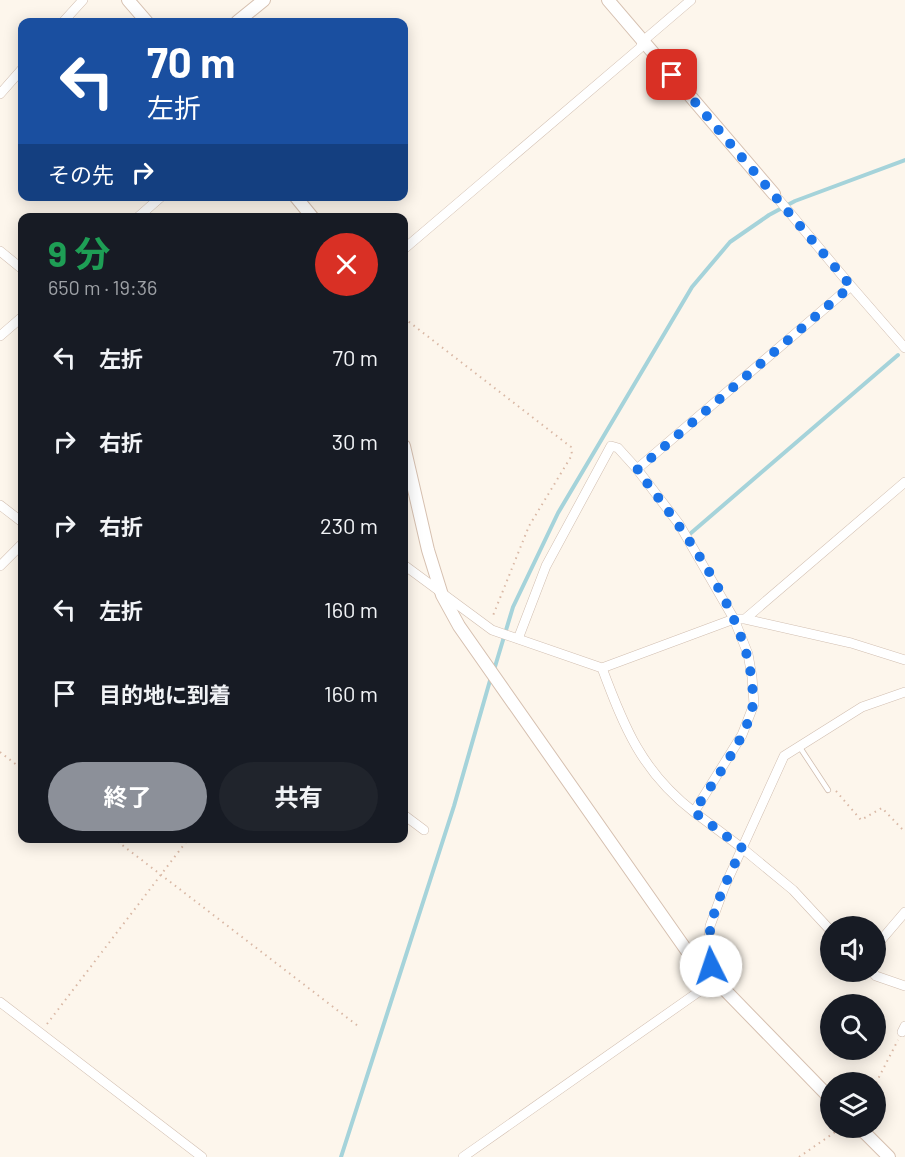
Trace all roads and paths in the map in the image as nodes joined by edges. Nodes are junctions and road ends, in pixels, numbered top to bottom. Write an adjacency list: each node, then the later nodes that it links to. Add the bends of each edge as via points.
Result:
1 (83, 0): 6 (street)
2 (128, 0): 7 (street)
3 (264, 0): 8 (street)
4 (608, 0): 9 (street)
5 (691, 0): 9 (street)
6 (67, 18)
7 (144, 18)
8 (242, 18)
9 (643, 41): 12 (street); 17 (street, via 640,48)
10 (18, 74): 11 (street)
11 (0, 94)
12 (774, 194): 20 (street)
13 (156, 201): 15 (street)
14 (299, 201): 16 (street)
15 (143, 213)
16 (309, 213)
17 (408, 246)
18 (0, 251): 19 (street)
19 (18, 266)
20 (851, 286): 24 (street); 26 (street)
21 (18, 320): 23 (street)
22 (408, 321): 36 (path, via 571,447 572,455 530,526)
23 (0, 336)
24 (905, 348)
25 (408, 463): 33 (street)
26 (637, 470): 34 (street, via 679,524); 37 (street, via 618,447 611,446 546,566)
27 (905, 482): 35 (street)
28 (0, 505): 29 (street)
29 (18, 519)
30 (18, 548): 31 (street)
31 (0, 566)
32 (408, 568): 33 (street)
33 (442, 595): 36 (street); 57 (street, via 459,626 687,951)
34 (734, 619): 35 (street); 39 (street); 45 (street, via 748,654 753,704 742,735)
35 (745, 619): 38 (street, via 851,643)
36 (490, 629): 37 (street)
37 (518, 639): 39 (street)
38 (905, 660)
39 (602, 668): 45 (street, via 632,741 656,776)
40 (905, 692): 41 (street, via 862,707)
41 (799, 746): 44 (lane); 51 (street, via 784,756)
42 (0, 752): 43 (path)
43 (18, 766)
44 (828, 790): 48 (path, via 835,790 861,820 882,808)
45 (694, 812): 51 (street)
46 (408, 818): 47 (street)
47 (424, 830)
48 (905, 832)
49 (119, 843): 52 (path)
50 (185, 843): 52 (path)
51 (742, 848): 54 (street); 57 (street, via 710,926 707,952)
52 (161, 875): 60 (path); 62 (path)
53 (905, 912): 55 (street)
54 (820, 919)
55 (886, 934)
56 (886, 979): 58 (street)
57 (714, 981): 64 (street); 68 (street)
58 (905, 986)
59 (0, 1002): 62 (street)
60 (358, 1026)
61 (903, 1029): 63 (path)
62 (39, 1033): 67 (street)
63 (882, 1072)
64 (820, 1088)
65 (827, 1138): 69 (path)
66 (870, 1138): 70 (street)
67 (202, 1157)
68 (463, 1157)
69 (799, 1157)
70 (889, 1157)

